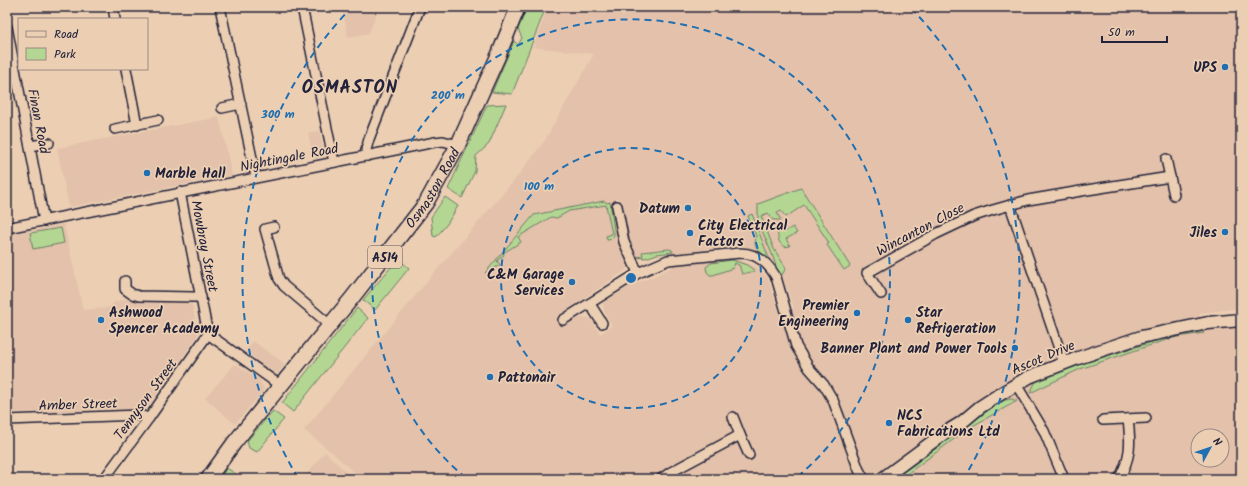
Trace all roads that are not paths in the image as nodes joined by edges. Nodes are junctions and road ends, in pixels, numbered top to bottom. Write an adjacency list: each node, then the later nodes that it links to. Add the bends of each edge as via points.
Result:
1 (112, 7): 6 (street)
2 (220, 7): 9 (street)
3 (302, 7): 19 (street)
4 (420, 7): 17 (street, via 369,139)
5 (514, 8): 15 (main road, Osmaston Road / A514, via 499,54)
6 (115, 18)
7 (7, 27): 16 (street, Finan Road)
8 (126, 70): 12 (street)
9 (240, 104): 10 (street); 20 (street)
10 (222, 108)
11 (158, 120): 12 (street)
12 (137, 125): 13 (street)
13 (115, 129)
14 (49, 143): 16 (street)
15 (458, 145): 17 (street, Nightingale Road, via 444,141 435,142); 37 (main road, Osmaston Road / A514, via 426,203)
16 (30, 146): 26 (street, Finan Road)
17 (367, 156): 19 (street, Nightingale Road)
18 (1166, 159): 21 (street)
19 (334, 162): 20 (street, Nightingale Road)
20 (256, 177): 22 (street, Nightingale Road)
21 (1170, 177): 23 (street); 24 (street, Wincanton Close)
22 (180, 192): 26 (street, Nightingale Road); 32 (street, Mowbray Street)
23 (1174, 195)
24 (1010, 205): 31 (street, Wincanton Close, via 974,216 950,227 868,274); 39 (street)
25 (618, 206): 29 (street, via 624,242)
26 (44, 221): 27 (street, Nightingale Road)
27 (7, 228)
28 (266, 229): 37 (street, via 279,279)
29 (638, 273): 33 (street); 53 (street, via 668,260 748,253 756,255 776,277 796,346 833,400)
30 (122, 287): 32 (street, via 137,296)
31 (881, 294)
32 (200, 297): 38 (street, Mowbray Street)
33 (590, 304): 34 (street); 36 (street)
34 (563, 320)
35 (1241, 320): 39 (street, Ascot Drive, via 1208,323 1164,332)
36 (602, 323)
37 (330, 325): 41 (main road, Osmaston Road / A514)
38 (208, 334): 41 (street); 43 (street, Tennyson Street)
39 (1064, 362): 40 (street, Ascot Drive)
40 (1016, 384): 54 (street, Ascot Drive, via 980,407); 55 (street, via 1044,430)
41 (281, 386): 51 (main road, Osmaston Road / A514)
42 (733, 416): 48 (street)
43 (150, 418): 46 (street, Amber Street, via 139,415); 50 (street, Tennyson Street)
44 (1146, 418): 45 (street)
45 (1128, 419): 47 (street); 56 (street, via 1129,452)
46 (7, 420)
47 (1103, 420)
48 (740, 436): 49 (street); 52 (street)
49 (749, 455)
50 (104, 479)
51 (208, 479)
52 (662, 479)
53 (864, 479)
54 (882, 479)
55 (1064, 479)
56 (1119, 479)

